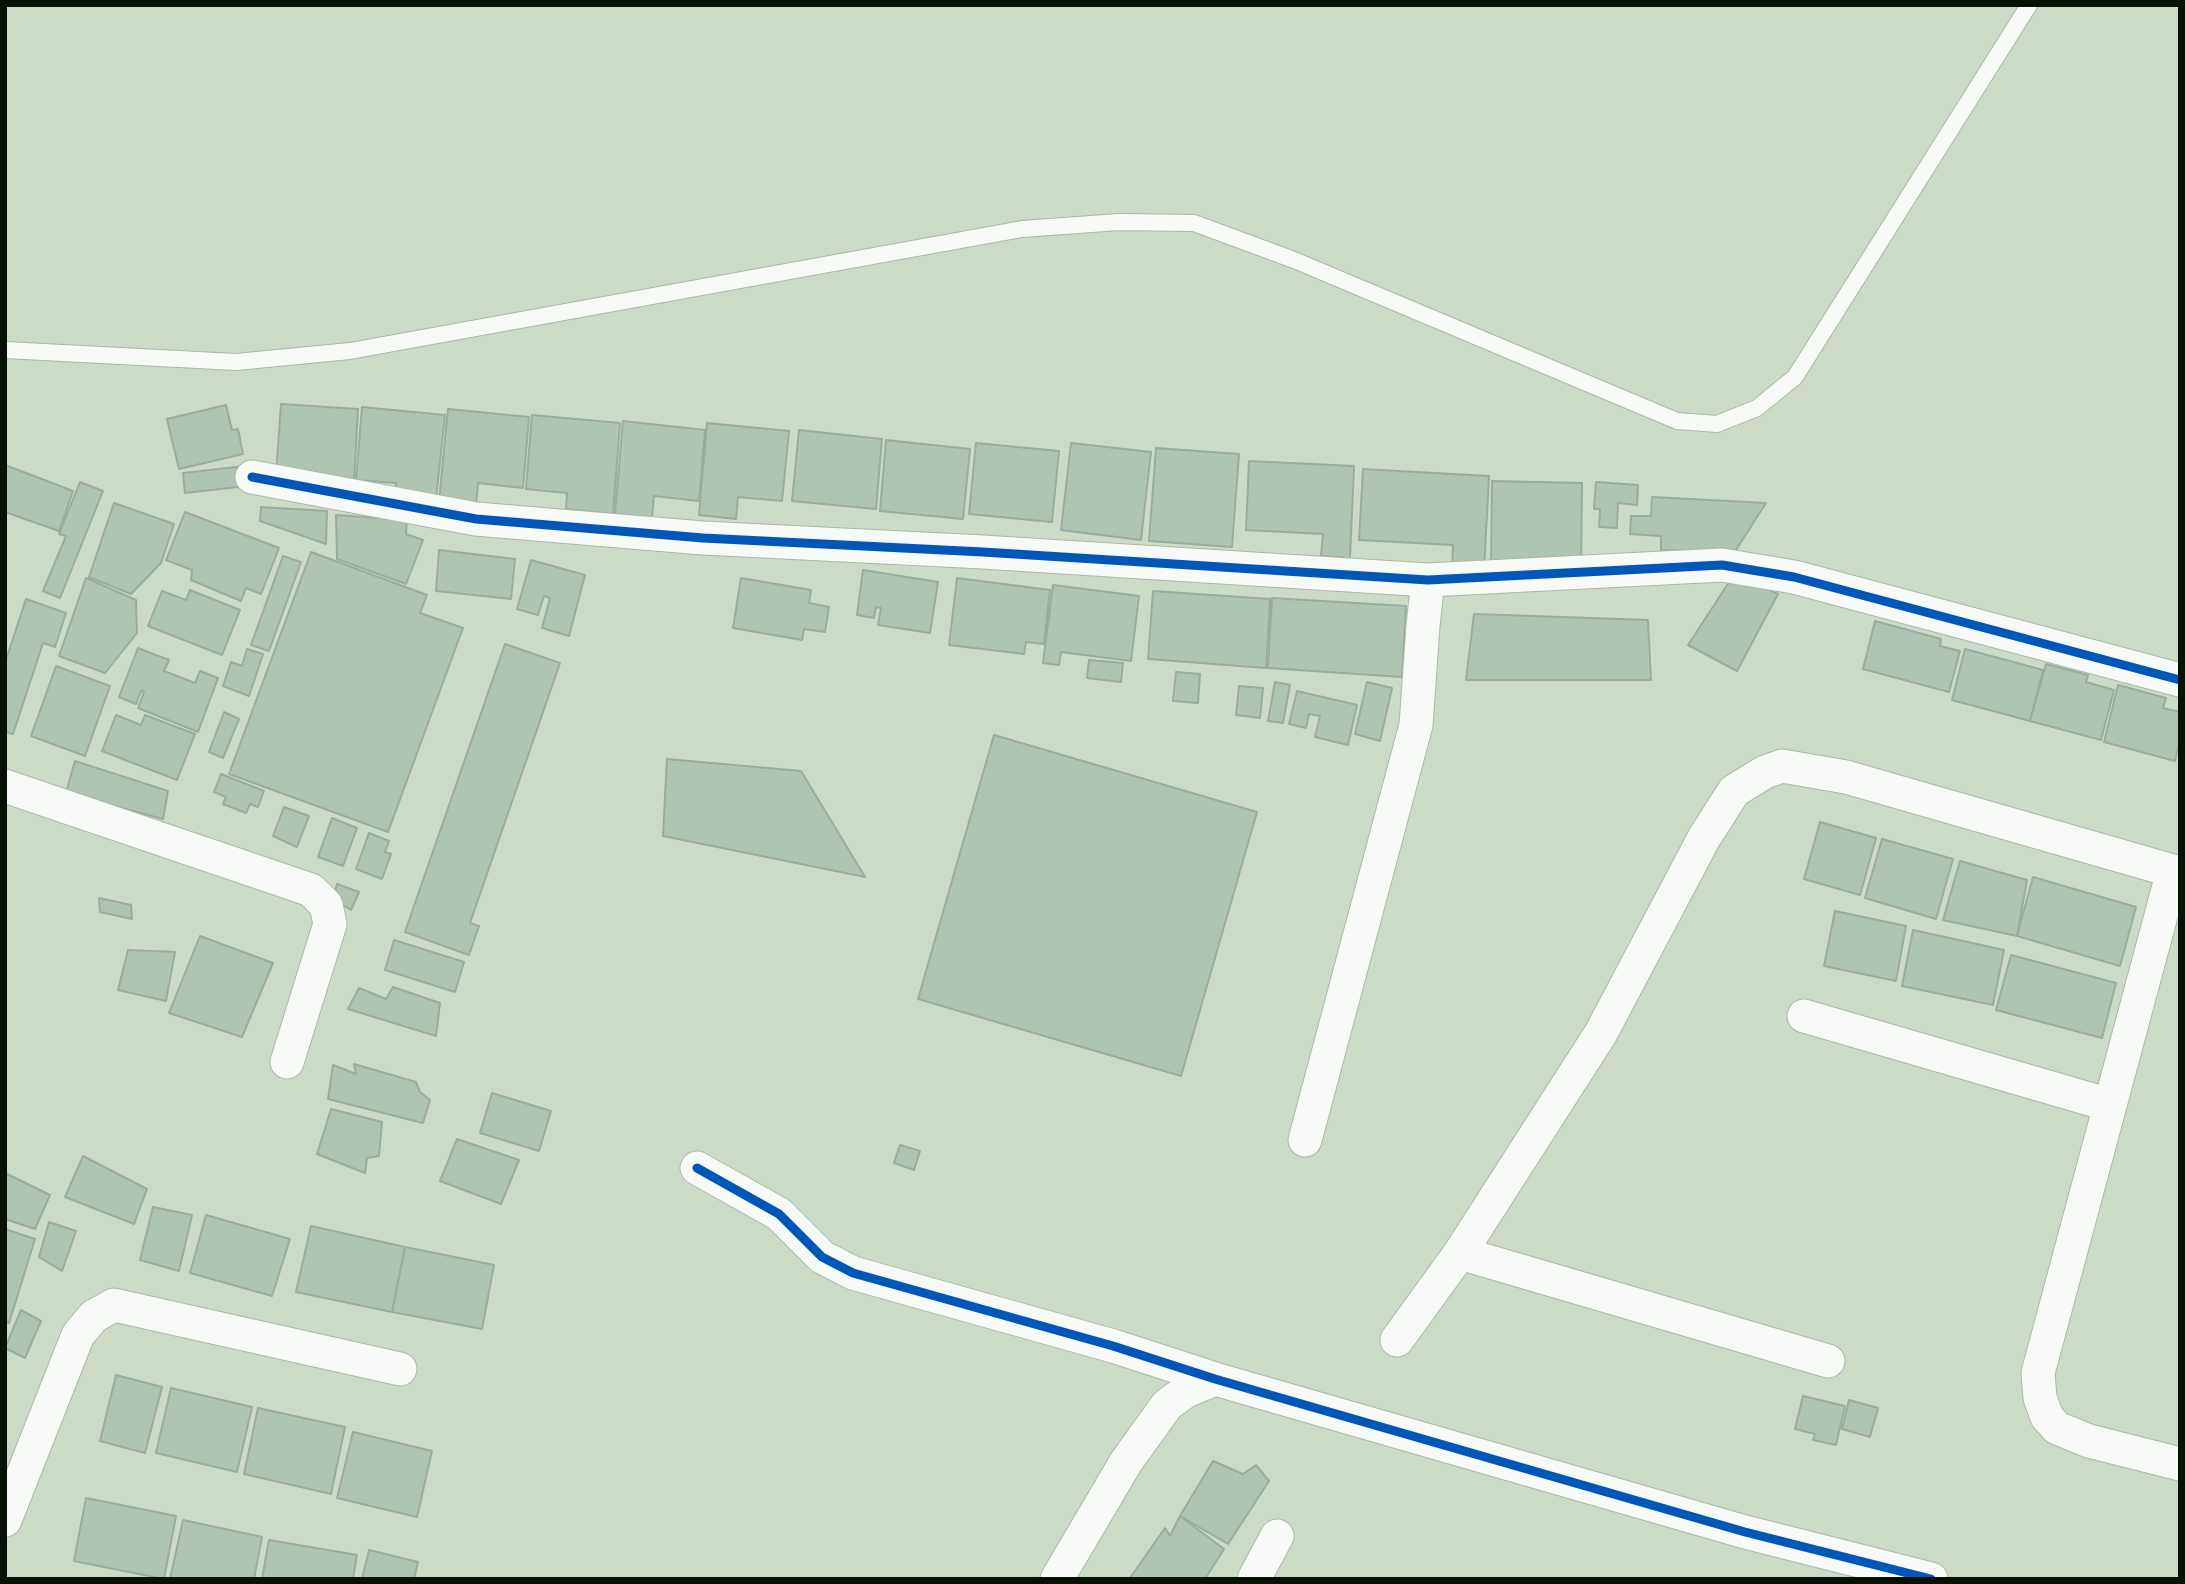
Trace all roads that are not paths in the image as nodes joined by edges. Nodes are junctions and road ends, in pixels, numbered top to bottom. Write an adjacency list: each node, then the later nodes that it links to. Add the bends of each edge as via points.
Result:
1 (2029, 5): 2 (lane, via 1795,377 1757,408 1717,424 1677,421 1294,260 1194,223 1119,222 1022,229 350,351 236,362)
2 (5, 350)
3 (252, 477): 4 (street, via 489,520 703,538)
4 (1428, 580): 5 (street, via 1722,565 1794,577); 11 (street, via 1416,725)
5 (2180, 680)
6 (5, 786): 9 (street, via 311,890 326,905 330,924)
7 (2177, 872): 10 (street); 13 (street, via 1846,777 1783,765 1765,772 1734,791 1704,838 1601,1033)
8 (1804, 1016): 10 (street)
9 (286, 1062)
10 (2110, 1105): 18 (street, via 2038,1373 2040,1398 2057,1428)
11 (1305, 1140)
12 (698, 1168): 17 (street, via 779,1214 822,1257 853,1273)
13 (1460, 1253): 14 (street); 15 (street)
14 (1397, 1340)
15 (1828, 1361)
16 (400, 1369): 19 (street, via 114,1305 94,1316 78,1335)
17 (1215, 1379): 21 (street, via 1167,1405 1126,1462); 23 (street, via 1745,1532)
18 (2180, 1464)
19 (5, 1520)
20 (1277, 1536): 22 (street)
21 (1057, 1579)
22 (1254, 1579)
23 (1931, 1579)

